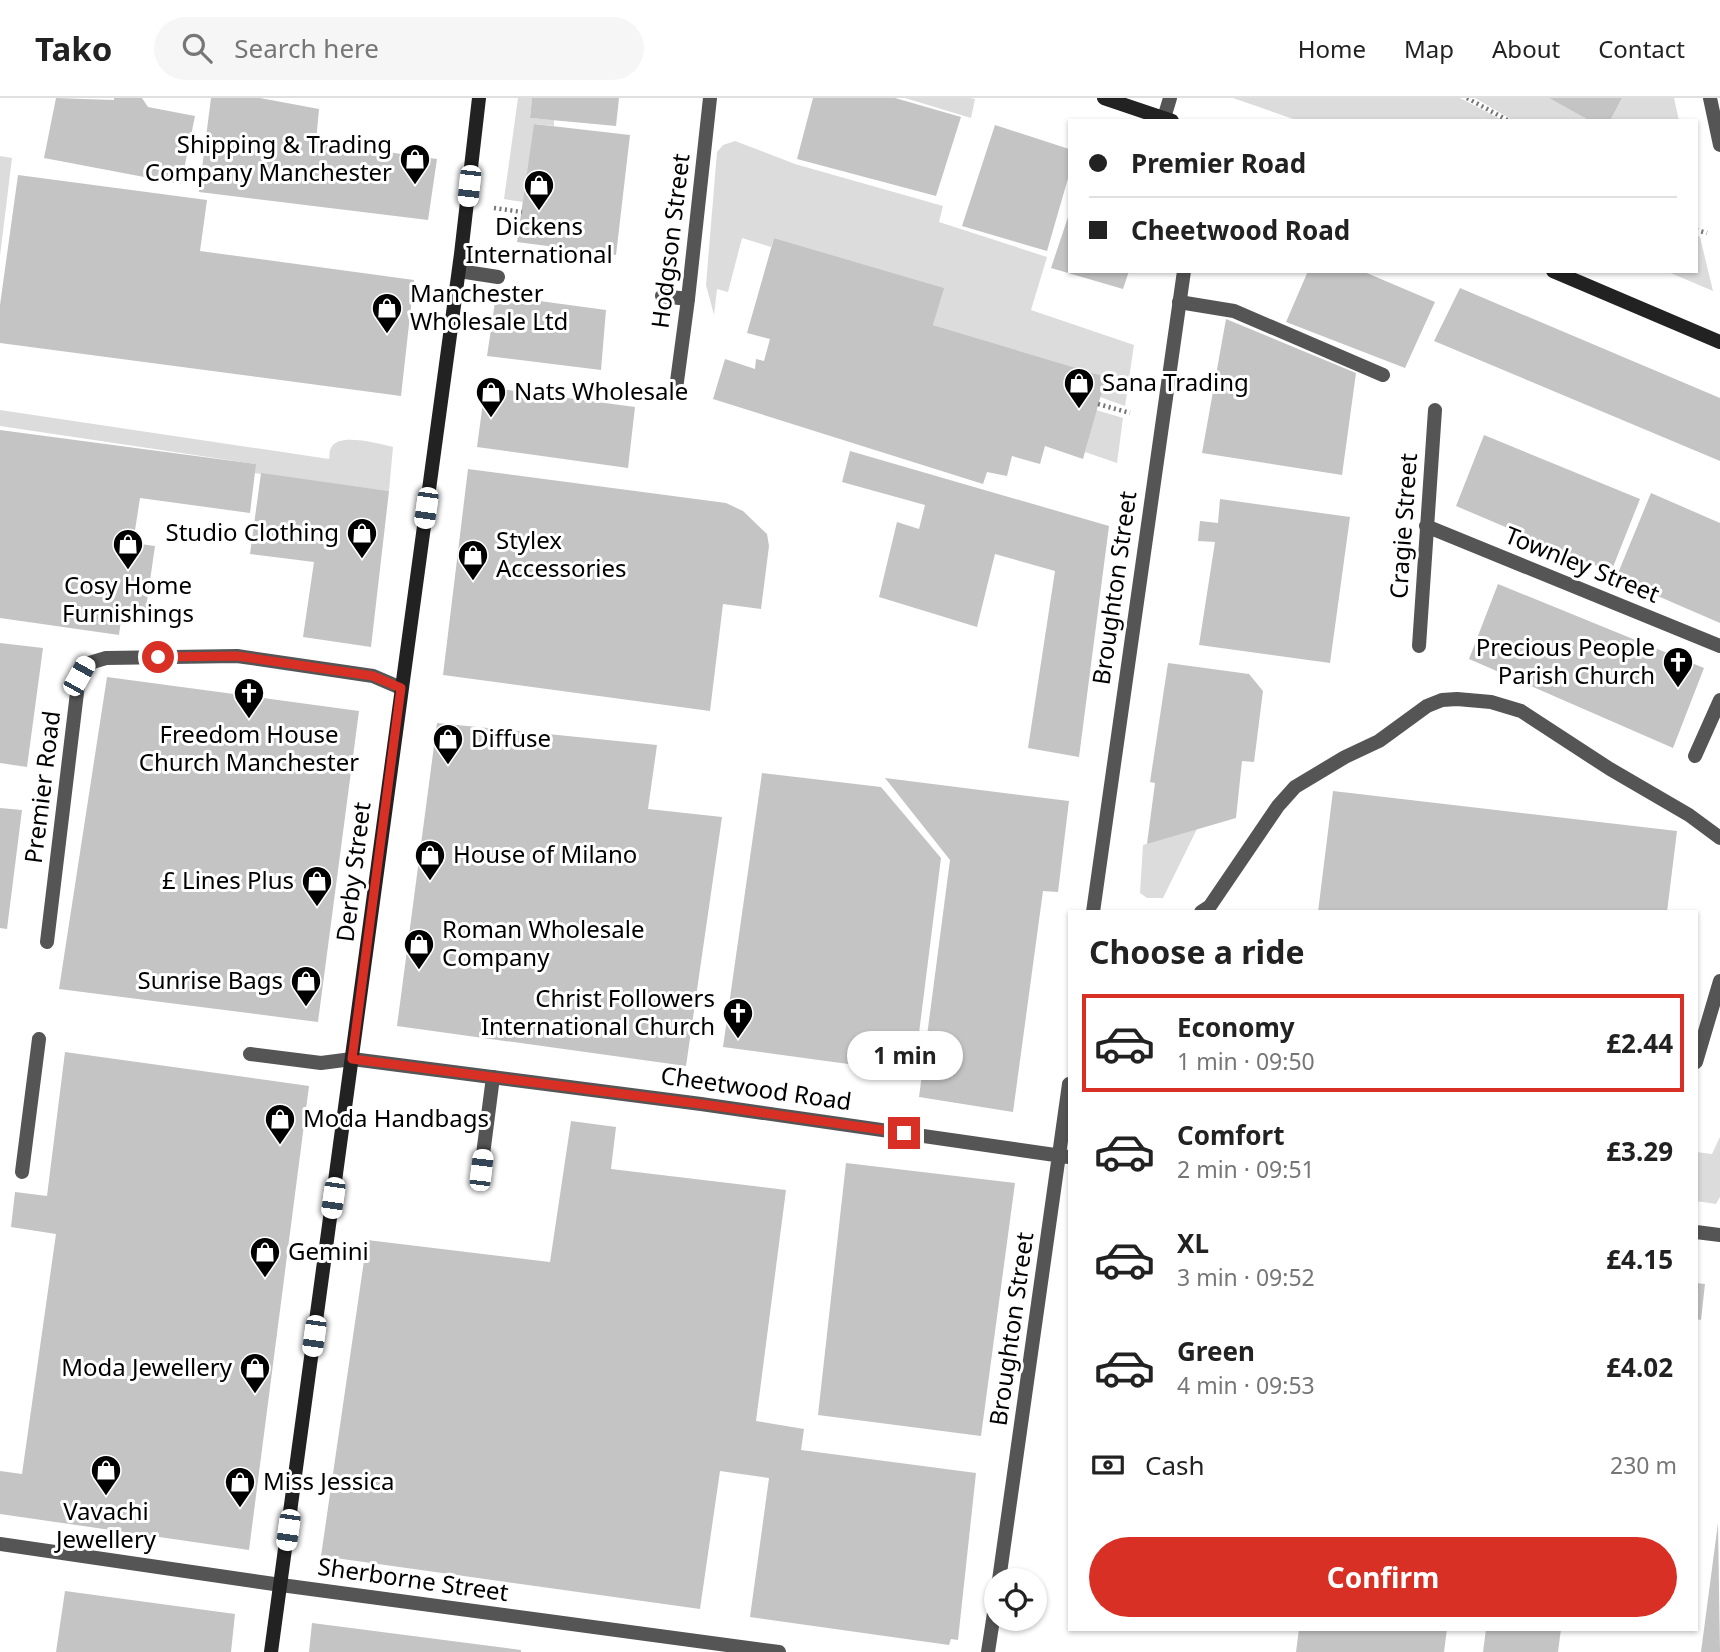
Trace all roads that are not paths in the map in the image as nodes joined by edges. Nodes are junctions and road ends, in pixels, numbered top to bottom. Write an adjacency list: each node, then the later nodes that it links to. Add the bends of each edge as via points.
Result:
1 (479, 98): 8 (street, Derby Street)
2 (710, 98): 13 (street, Hodgson Street)
3 (1104, 98): 6 (street)
4 (1170, 98): 6 (street)
5 (1710, 98): 7 (street)
6 (1168, 119)
7 (1720, 145)
8 (459, 271): 11 (street); 22 (street, Derby Street)
9 (1184, 273): 14 (street, Broughton Street)
10 (1558, 273): 15 (street)
11 (498, 277)
12 (662, 296): 13 (street)
13 (688, 299): 17 (street, Hodgson Street)
14 (1179, 302): 16 (street, via 1234,311); 26 (street, Broughton Street)
15 (1720, 342)
16 (1383, 376)
17 (676, 389)
18 (1435, 410): 19 (street, Cragie Street)
19 (1426, 526): 20 (street, Cragie Street); 21 (street, Townley Street)
20 (1419, 646)
21 (1720, 646)
22 (401, 688): 28 (street, Premier Road, via 373,676 237,656 106,658 86,664 79,676); 33 (street, Derby Street)
23 (1720, 700): 24 (street)
24 (1695, 756)
25 (1720, 838): 27 (street, via 1521,711 1490,702 1442,700 1295,787)
26 (1093, 910)
27 (1204, 910)
28 (47, 942)
29 (1720, 981): 32 (street)
30 (39, 1039): 38 (street)
31 (250, 1054): 33 (street, Cheetwood Road, via 321,1063)
32 (1698, 1055)
33 (352, 1059): 34 (street, Cheetwood Road); 43 (street, Derby Street)
34 (492, 1077): 36 (street, Cheetwood Road); 37 (street)
35 (1068, 1098): 36 (street, Broughton Street)
36 (1064, 1156): 42 (street, Broughton Street)
37 (481, 1170)
38 (22, 1172)
39 (1698, 1232): 40 (street)
40 (1720, 1235)
41 (0, 1544): 43 (street, Sherborne Street)
42 (1001, 1568)
43 (281, 1585): 45 (street, Derby Street); 46 (street, Sherborne Street)
44 (991, 1631): 47 (street)
45 (271, 1652)
46 (779, 1652)
47 (988, 1652)

